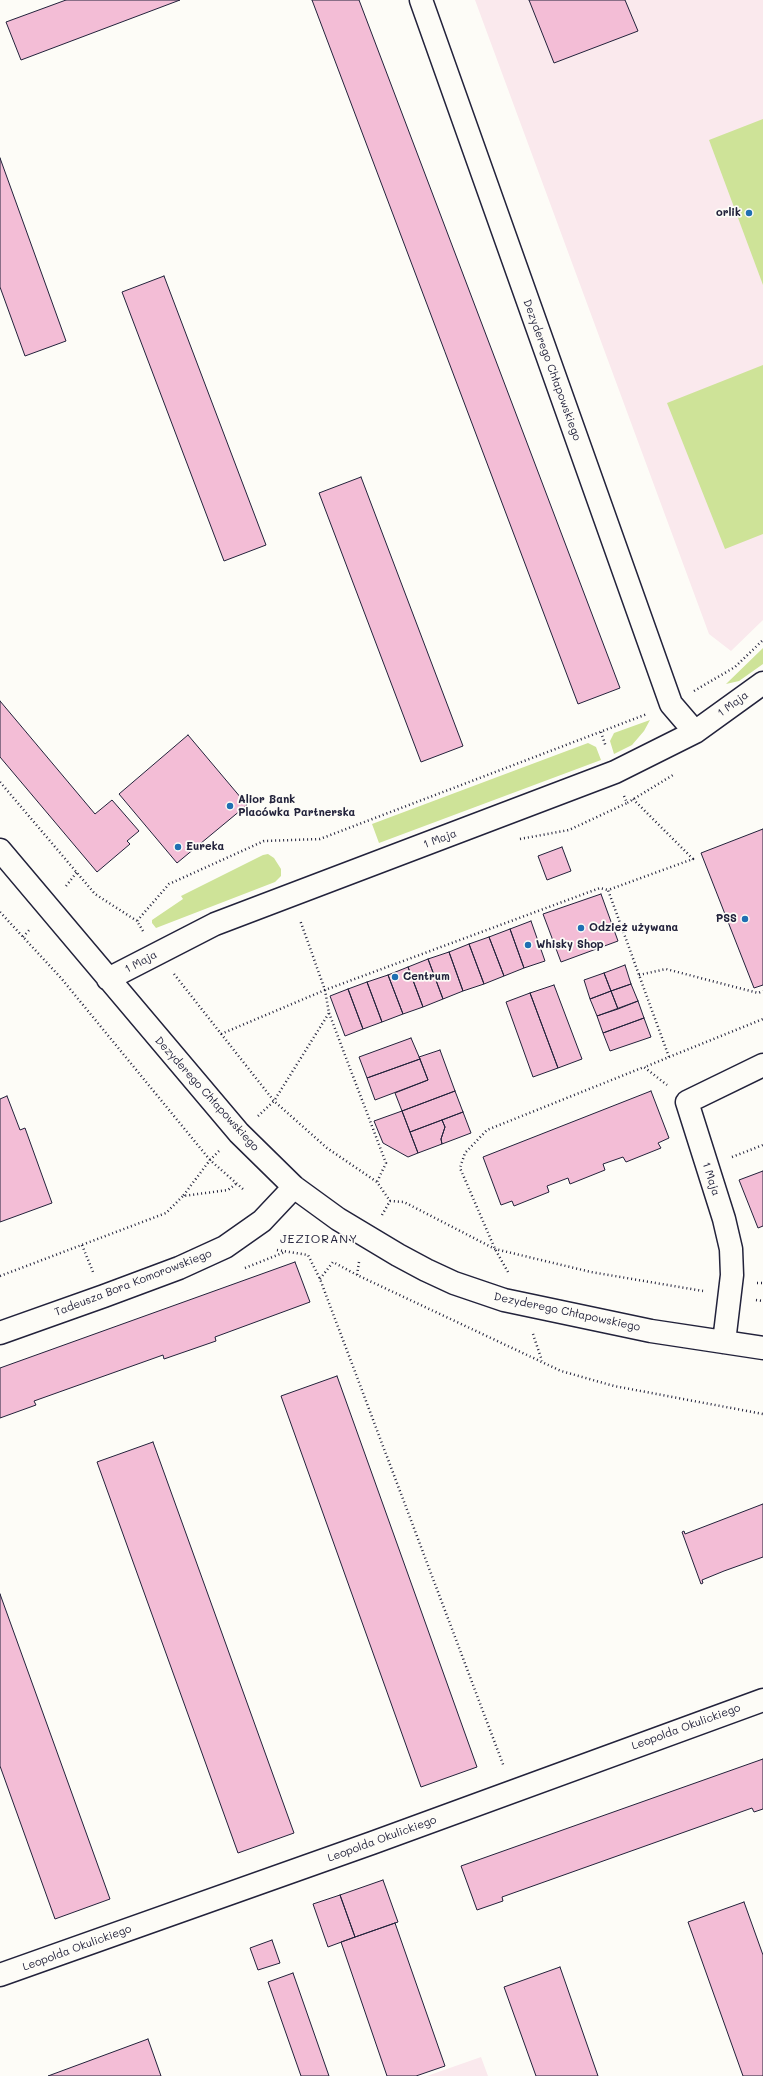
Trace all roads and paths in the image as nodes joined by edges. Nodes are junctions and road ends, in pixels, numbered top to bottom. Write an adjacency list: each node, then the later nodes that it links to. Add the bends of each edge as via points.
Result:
1 (421, 0): 3 (street, Dezyderego Chłapowskiego, via 671,704)
2 (763, 682): 3 (street, 1 Maja)
3 (695, 732): 13 (street, 1 Maja, via 615,772 215,924)
4 (0, 782): 11 (path, via 95,894)
5 (633, 799): 12 (path, via 693,860 608,890)
6 (627, 803): 7 (path, via 569,830)
7 (515, 840)
8 (0, 850): 13 (street, Dezyderego Chłapowskiego)
9 (0, 912): 25 (path, via 61,978)
10 (298, 916): 17 (path, via 325,990)
11 (137, 921)
12 (639, 976): 14 (path, via 666,970 758,993); 18 (path)
13 (108, 978): 29 (street, Dezyderego Chłapowskiego, via 239,1133)
14 (763, 991)
15 (329, 1013): 27 (path, via 386,1163)
16 (763, 1019): 18 (path)
17 (221, 1034)
18 (669, 1057): 20 (path)
19 (763, 1066): 26 (street, 1 Maja, via 687,1102)
20 (644, 1067): 21 (path, via 667,1084); 34 (path, via 487,1130 465,1153 460,1168)
21 (669, 1092)
22 (255, 1119): 27 (path, via 274,1101 327,1148)
23 (763, 1145): 26 (path)
24 (223, 1147): 25 (path)
25 (210, 1160): 28 (path); 31 (path)
26 (707, 1167): 44 (street, 1 Maja, via 731,1249 732,1275)
27 (377, 1182): 32 (path)
28 (237, 1183): 30 (path); 31 (path, via 228,1190)
29 (294, 1188): 43 (street, Tadeusza Bora Komorowskiego, via 262,1221 218,1251); 44 (street, Dezyderego Chłapowskiego, via 369,1239 454,1283 504,1300 617,1324)
30 (244, 1190)
31 (183, 1196): 39 (path, via 166,1213)
32 (390, 1201): 33 (path); 34 (path, via 404,1202)
33 (381, 1219)
34 (495, 1249): 37 (path); 41 (path, via 591,1272)
35 (277, 1250): 40 (path, via 308,1255)
36 (360, 1260): 38 (path)
37 (509, 1273)
38 (357, 1275): 40 (path, via 333,1262); 47 (path, via 561,1371 614,1386)
39 (0, 1276)
40 (320, 1279): 49 (path)
41 (707, 1291)
42 (532, 1332): 46 (path)
43 (0, 1333)
44 (724, 1342): 45 (street, Dezyderego Chłapowskiego)
45 (763, 1348)
46 (542, 1361)
47 (763, 1414)
48 (763, 1700): 49 (street, Leopolda Okulickiego)
49 (513, 1791): 50 (street, Leopolda Okulickiego)
50 (0, 1975)

